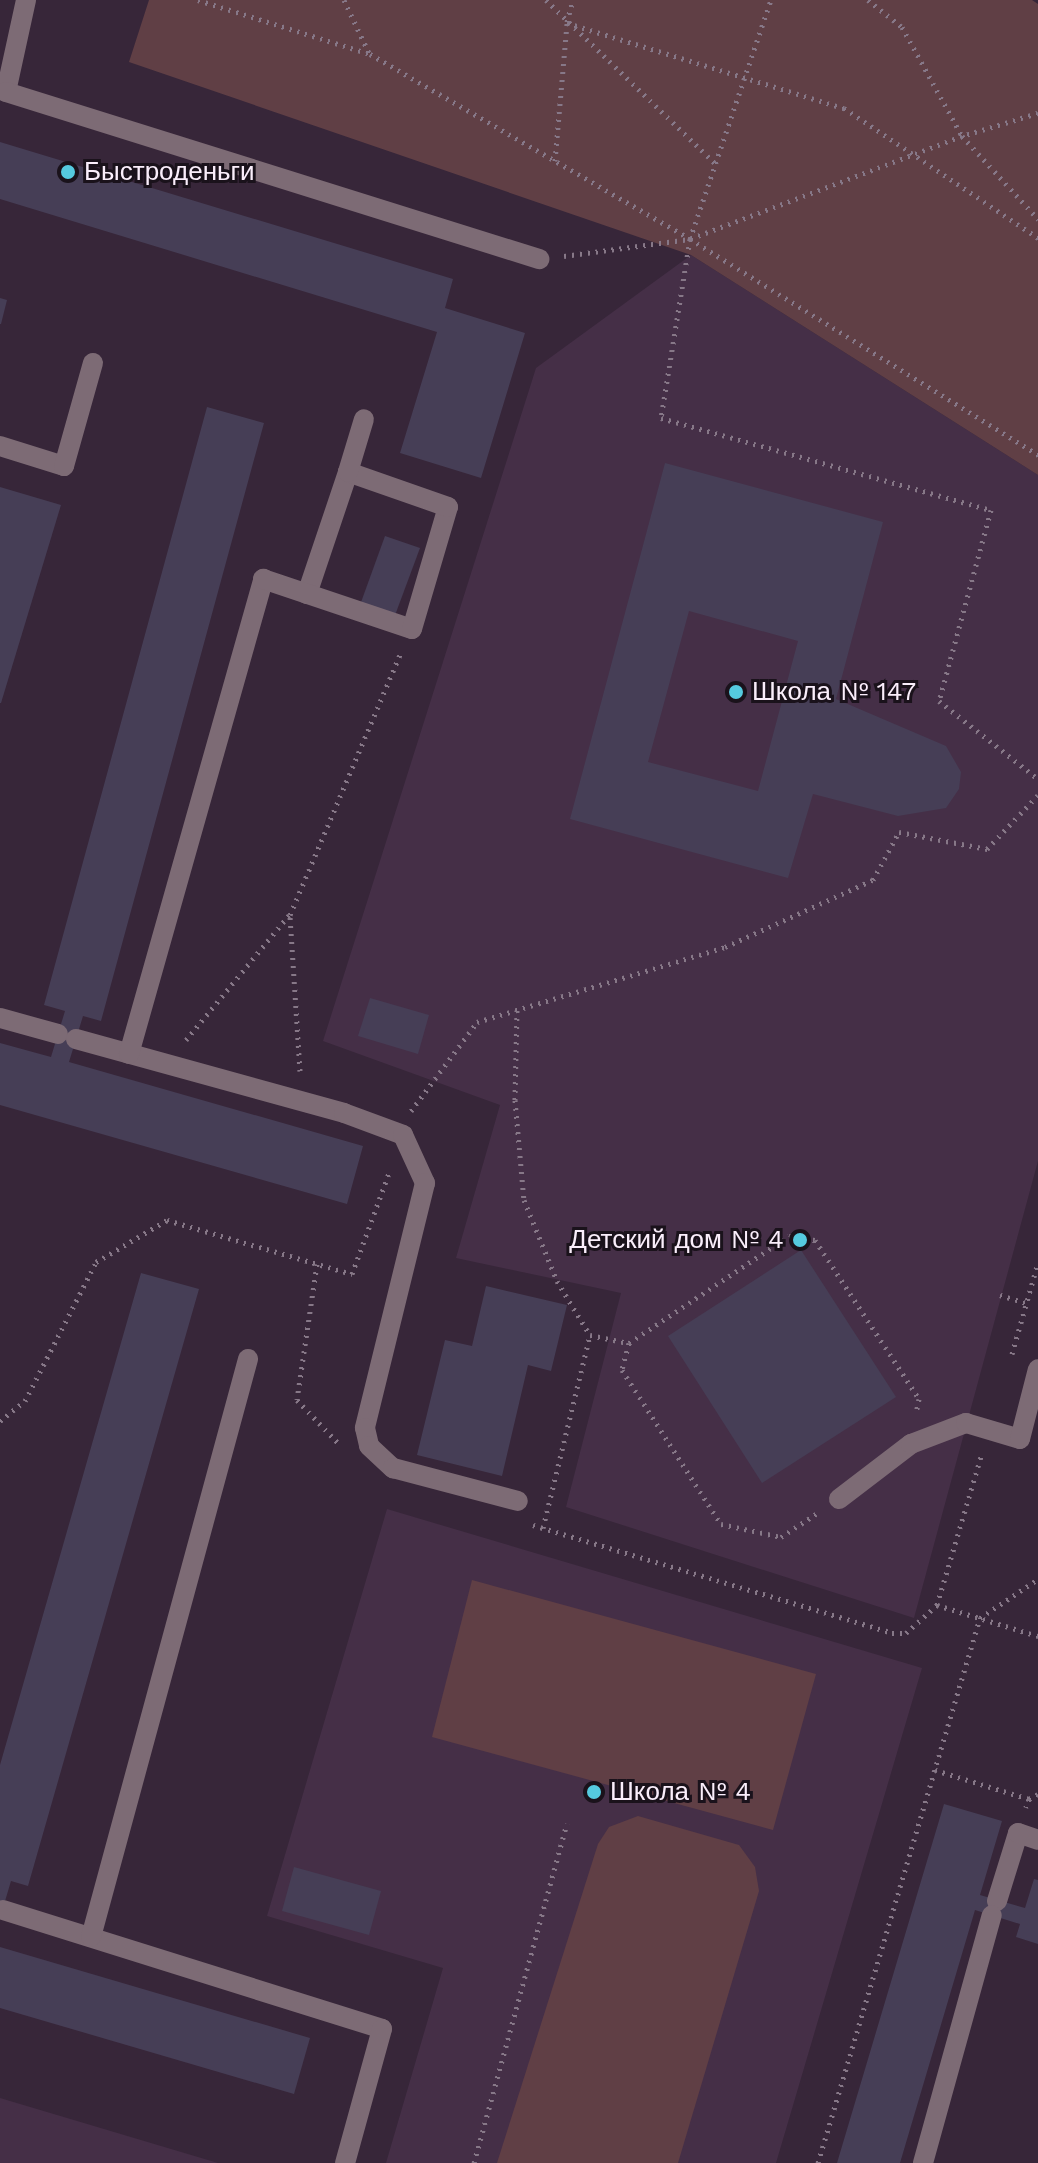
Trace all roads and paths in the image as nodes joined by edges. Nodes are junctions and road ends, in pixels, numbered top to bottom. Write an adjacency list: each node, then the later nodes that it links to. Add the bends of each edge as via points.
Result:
1 (26, 0): 19 (lane, via 6,92)
2 (198, 0): 9 (path)
3 (344, 0): 9 (path)
4 (546, 0): 8 (path)
5 (573, 0): 8 (path)
6 (771, 0): 10 (path)
7 (868, 0): 12 (path, via 902,27)
8 (567, 23): 10 (path); 14 (path); 15 (path)
9 (370, 54): 14 (path)
10 (743, 80): 13 (path, via 844,108); 15 (path)
11 (1038, 113): 12 (path)
12 (962, 136): 13 (path); 16 (path)
13 (911, 157): 17 (path); 18 (path)
14 (555, 161): 18 (path)
15 (715, 163): 18 (path)
16 (1038, 219)
17 (1038, 238)
18 (690, 239): 19 (path); 23 (path); 27 (path, via 661,418 991,510 939,701)
19 (539, 259)
20 (93, 363): 22 (lane, via 64,466)
21 (364, 419): 24 (lane)
22 (0, 446)
23 (1038, 455)
24 (348, 472): 25 (lane); 26 (lane, via 448,507)
25 (307, 594): 26 (lane); 32 (lane, via 263,579)
26 (412, 629): 29 (path)
27 (1038, 779)
28 (1038, 795): 30 (path, via 987,849 899,832 873,880 725,947)
29 (290, 915): 33 (path); 34 (path, via 300,1073)
30 (517, 1010): 35 (path, via 477,1022 406,1117); 40 (path, via 515,1100 524,1200 557,1281)
31 (0, 1018): 32 (lane)
32 (129, 1054): 33 (lane)
33 (166, 1064): 35 (lane, via 344,1113)
34 (313, 1079)
35 (403, 1135): 37 (path, via 352,1274); 50 (lane, via 425,1183 365,1428 369,1446 393,1468)
36 (1038, 1263): 39 (path)
37 (317, 1264): 45 (path, via 167,1220 96,1262 25,1401); 48 (path, via 297,1400)
38 (1000, 1295): 39 (path)
39 (1027, 1303): 43 (path)
40 (590, 1335): 41 (path); 52 (path)
41 (629, 1343): 47 (path, via 789,1236 815,1240 919,1399); 49 (path, via 622,1370 721,1524 781,1537)
42 (248, 1359): 63 (lane)
43 (1010, 1359)
44 (1038, 1369): 46 (lane, via 1020,1439)
45 (0, 1421)
46 (989, 1431): 47 (lane, via 966,1423); 54 (path)
47 (911, 1444): 49 (lane)
48 (347, 1453)
49 (839, 1499)
50 (518, 1501)
51 (529, 1523): 52 (path)
52 (543, 1528): 54 (path, via 892,1633 906,1633)
53 (1038, 1579): 55 (path)
54 (937, 1605): 55 (path)
55 (980, 1618): 56 (path); 57 (path)
56 (1038, 1636)
57 (935, 1770): 59 (path); 66 (path)
58 (1038, 1794): 59 (path)
59 (1029, 1799): 61 (path)
60 (567, 1823): 65 (path)
61 (1028, 1836): 67 (lane, via 995,1908)
62 (3, 1910): 63 (lane)
63 (91, 1937): 64 (lane, via 382,2029)
64 (345, 2163)
65 (474, 2163)
66 (818, 2163)
67 (923, 2163)

